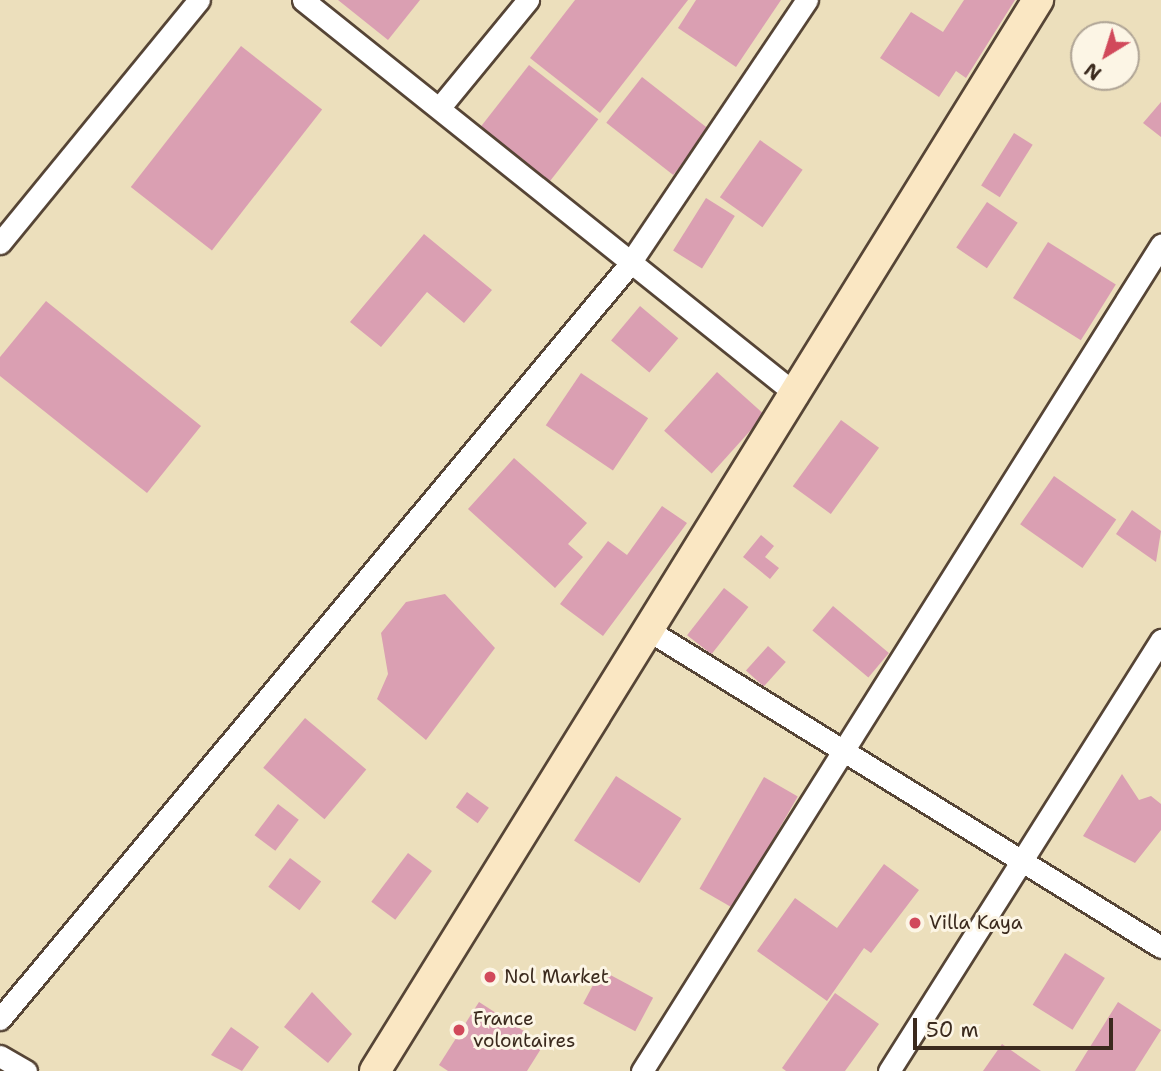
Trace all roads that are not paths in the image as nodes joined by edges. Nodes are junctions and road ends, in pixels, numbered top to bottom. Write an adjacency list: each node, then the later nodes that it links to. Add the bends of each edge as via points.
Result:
1 (199, 0): 7 (street)
2 (303, 0): 6 (street)
3 (528, 0): 6 (street)
4 (807, 0): 9 (street)
5 (1038, 0): 10 (main road)
6 (440, 107): 9 (street)
7 (0, 243)
8 (1161, 245): 13 (street)
9 (628, 266): 10 (street); 16 (street)
10 (797, 395): 11 (main road)
11 (648, 629): 13 (street); 19 (main road)
12 (1161, 640): 14 (street)
13 (843, 750): 14 (street); 20 (street)
14 (1021, 861): 15 (street); 21 (street)
15 (1161, 947)
16 (0, 1019)
17 (0, 1056): 18 (street)
18 (26, 1071)
19 (374, 1071)
20 (642, 1071)
21 (889, 1071)

